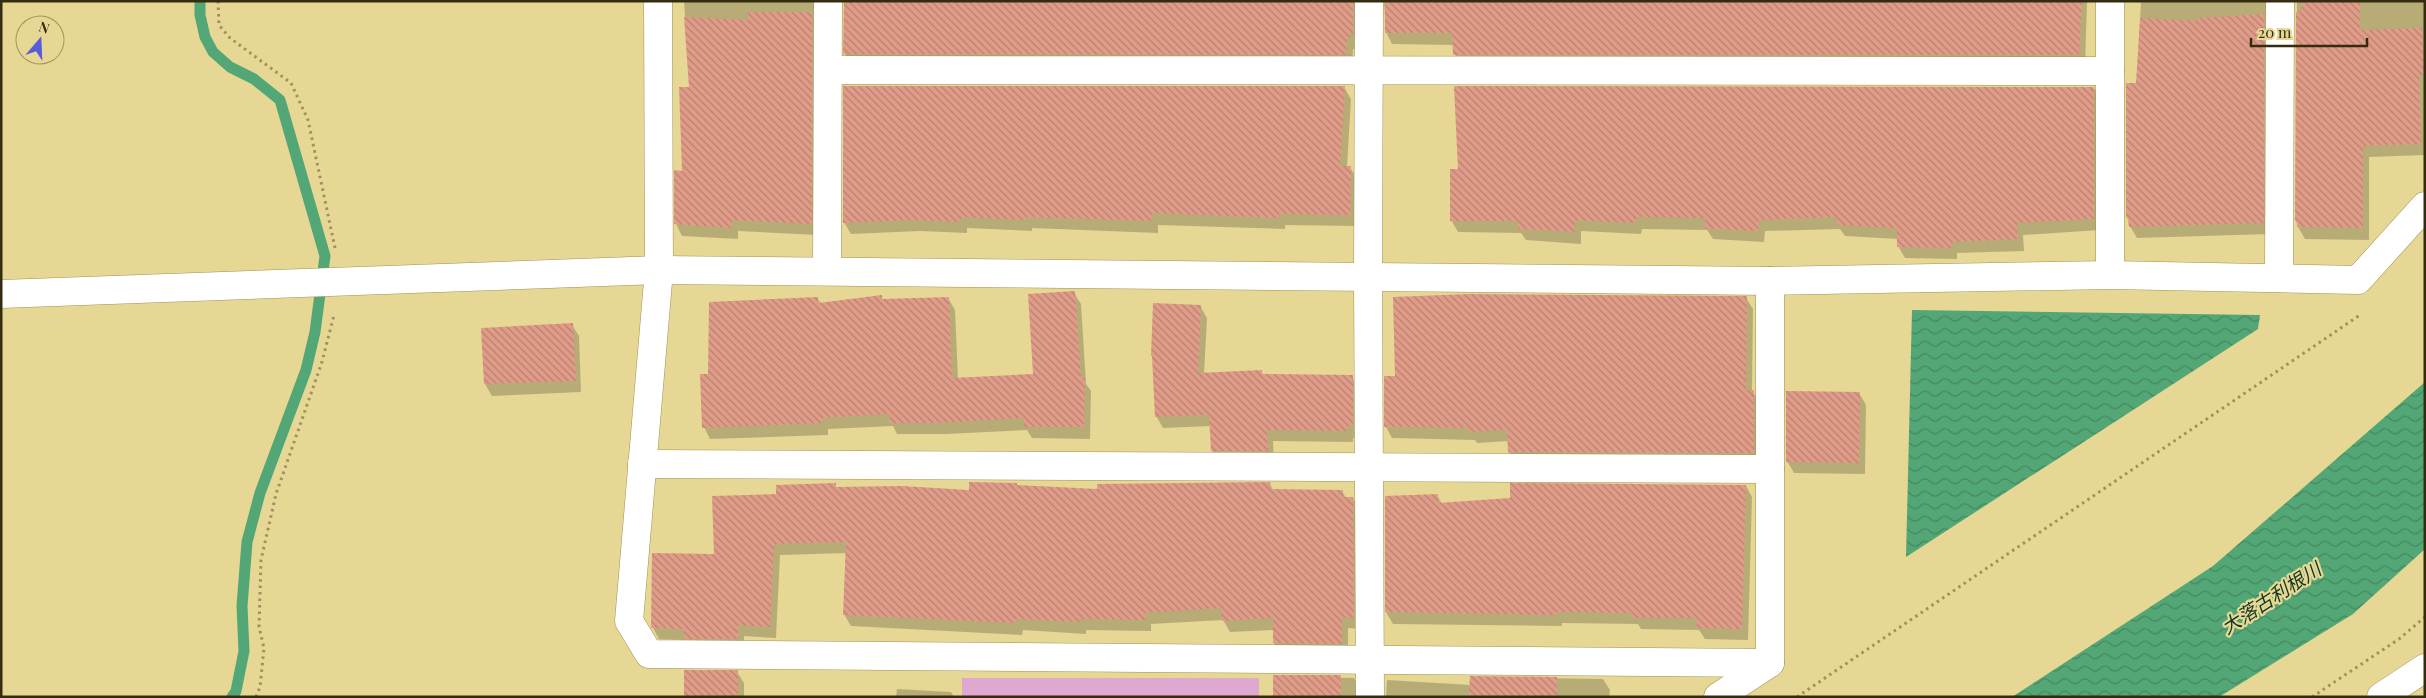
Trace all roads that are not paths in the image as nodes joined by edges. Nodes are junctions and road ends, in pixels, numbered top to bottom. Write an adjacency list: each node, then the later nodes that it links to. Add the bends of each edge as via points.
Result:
1 (658, 1): 10 (street)
2 (828, 1): 6 (street)
3 (1369, 1): 7 (street)
4 (2110, 1): 8 (street)
5 (2280, 1): 14 (street)
6 (828, 70): 7 (street); 11 (street)
7 (1369, 70): 8 (street); 13 (street)
8 (2110, 71): 12 (street)
9 (2425, 206): 14 (street, via 2358,280)
10 (659, 270): 11 (street); 16 (street); 17 (street)
11 (827, 270): 13 (street)
12 (2110, 275): 14 (street); 15 (street)
13 (1368, 276): 15 (street); 18 (street)
14 (2279, 278)
15 (1770, 281): 19 (street)
16 (1, 294)
17 (642, 464): 18 (street); 20 (street, via 629,621 649,654)
18 (1370, 467): 19 (street); 20 (street)
19 (1770, 469): 21 (street)
20 (1370, 660): 21 (street); 23 (street)
21 (1770, 663): 24 (street)
22 (2425, 668): 25 (street)
23 (1370, 697)
24 (1718, 697)
25 (2381, 697)

